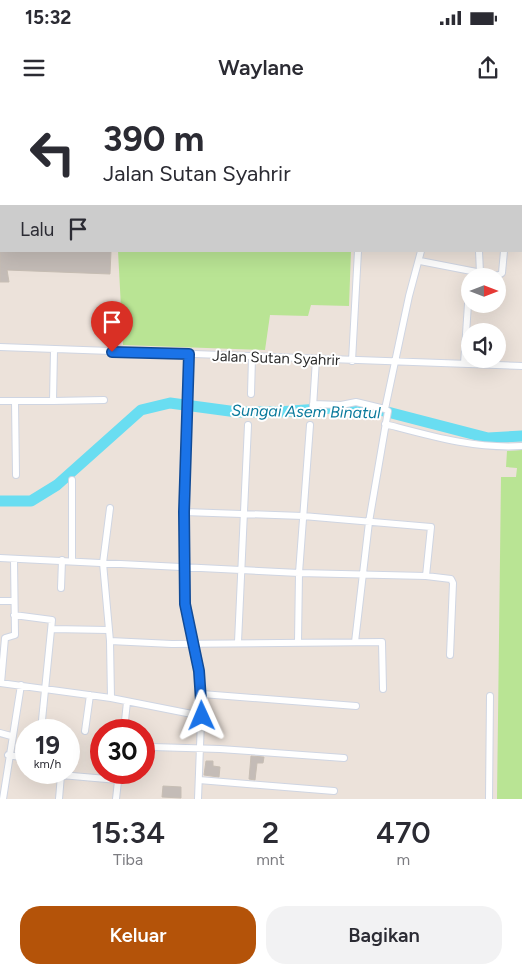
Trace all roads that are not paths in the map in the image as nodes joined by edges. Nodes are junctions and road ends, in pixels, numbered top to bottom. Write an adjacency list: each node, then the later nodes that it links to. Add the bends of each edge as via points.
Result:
1 (358, 252): 14 (street)
2 (421, 252): 5 (street)
3 (479, 252): 6 (street)
4 (504, 252): 7 (street)
5 (420, 261): 8 (street); 15 (street, via 409,296)
6 (480, 268)
7 (503, 268)
8 (461, 269)
9 (0, 347): 10 (street, Jalan Sutan Syahrir)
10 (54, 350): 11 (street, Jalan Sutan Syahrir); 23 (street)
11 (189, 354): 12 (street, Jalan Sutan Syahrir); 32 (street)
12 (252, 356): 13 (street, Jalan Sutan Syahrir); 19 (street)
13 (316, 359): 14 (street, Jalan Sutan Syahrir); 24 (street, via 313,406 356,402)
14 (352, 361): 15 (street, Jalan Sutan Syahrir)
15 (396, 363): 16 (street, Jalan Sutan Syahrir); 24 (street)
16 (461, 364)
17 (506, 365): 18 (street, Jalan Sutan Syahrir)
18 (522, 366)
19 (251, 394)
20 (104, 400): 23 (street)
21 (0, 401): 22 (street)
22 (15, 401): 23 (street); 29 (street)
23 (53, 401)
24 (386, 410): 25 (street)
25 (385, 423): 28 (street, via 456,442); 35 (street)
26 (248, 425): 33 (street)
27 (310, 425): 34 (street)
28 (522, 446)
29 (16, 475)
30 (72, 480): 39 (street)
31 (110, 508): 40 (street)
32 (184, 512): 33 (street); 41 (street)
33 (244, 515): 34 (street); 42 (street)
34 (303, 516): 35 (street); 43 (street)
35 (369, 522): 44 (street); 45 (street, via 432,527)
36 (0, 558): 37 (street)
37 (14, 559): 38 (street); 48 (street)
38 (62, 560): 39 (street); 46 (street)
39 (72, 560): 40 (street)
40 (103, 563): 41 (street); 51 (street)
41 (183, 565): 42 (street); 56 (street)
42 (241, 570): 43 (street); 53 (street)
43 (299, 573): 44 (street); 54 (street)
44 (362, 574): 45 (street); 55 (street)
45 (426, 576): 57 (street, via 453,581)
46 (61, 588)
47 (0, 601): 48 (street)
48 (14, 601): 49 (street)
49 (14, 615): 50 (street, via 51,619); 58 (street, via 15,635 5,638)
50 (52, 629): 51 (street); 61 (street)
51 (108, 630): 52 (street)
52 (110, 641): 56 (street); 65 (street)
53 (238, 642): 54 (street); 56 (street)
54 (298, 642): 55 (street)
55 (355, 642): 60 (street, via 383,643)
56 (192, 643): 62 (street)
57 (450, 654)
58 (0, 683): 59 (street)
59 (21, 685): 61 (street); 73 (street)
60 (383, 689)
61 (46, 690): 63 (street); 69 (street)
62 (202, 694): 67 (street); 68 (street)
63 (90, 696): 65 (street); 71 (street)
64 (490, 696): 87 (street)
65 (111, 698): 66 (street)
66 (127, 702): 68 (street); 70 (street)
67 (356, 706)
68 (202, 716): 75 (street)
69 (42, 719)
70 (125, 719)
71 (84, 731)
72 (0, 733): 73 (street)
73 (11, 736): 76 (street)
74 (155, 747): 75 (street)
75 (200, 748): 78 (street); 80 (street)
76 (8, 755): 77 (street); 83 (street)
77 (15, 756)
78 (344, 758)
79 (90, 776): 84 (street, via 61,775)
80 (199, 780): 82 (street); 86 (street)
81 (117, 784): 85 (street)
82 (334, 791)
83 (3, 799)
84 (59, 799)
85 (116, 799)
86 (198, 799)
87 (489, 799)

